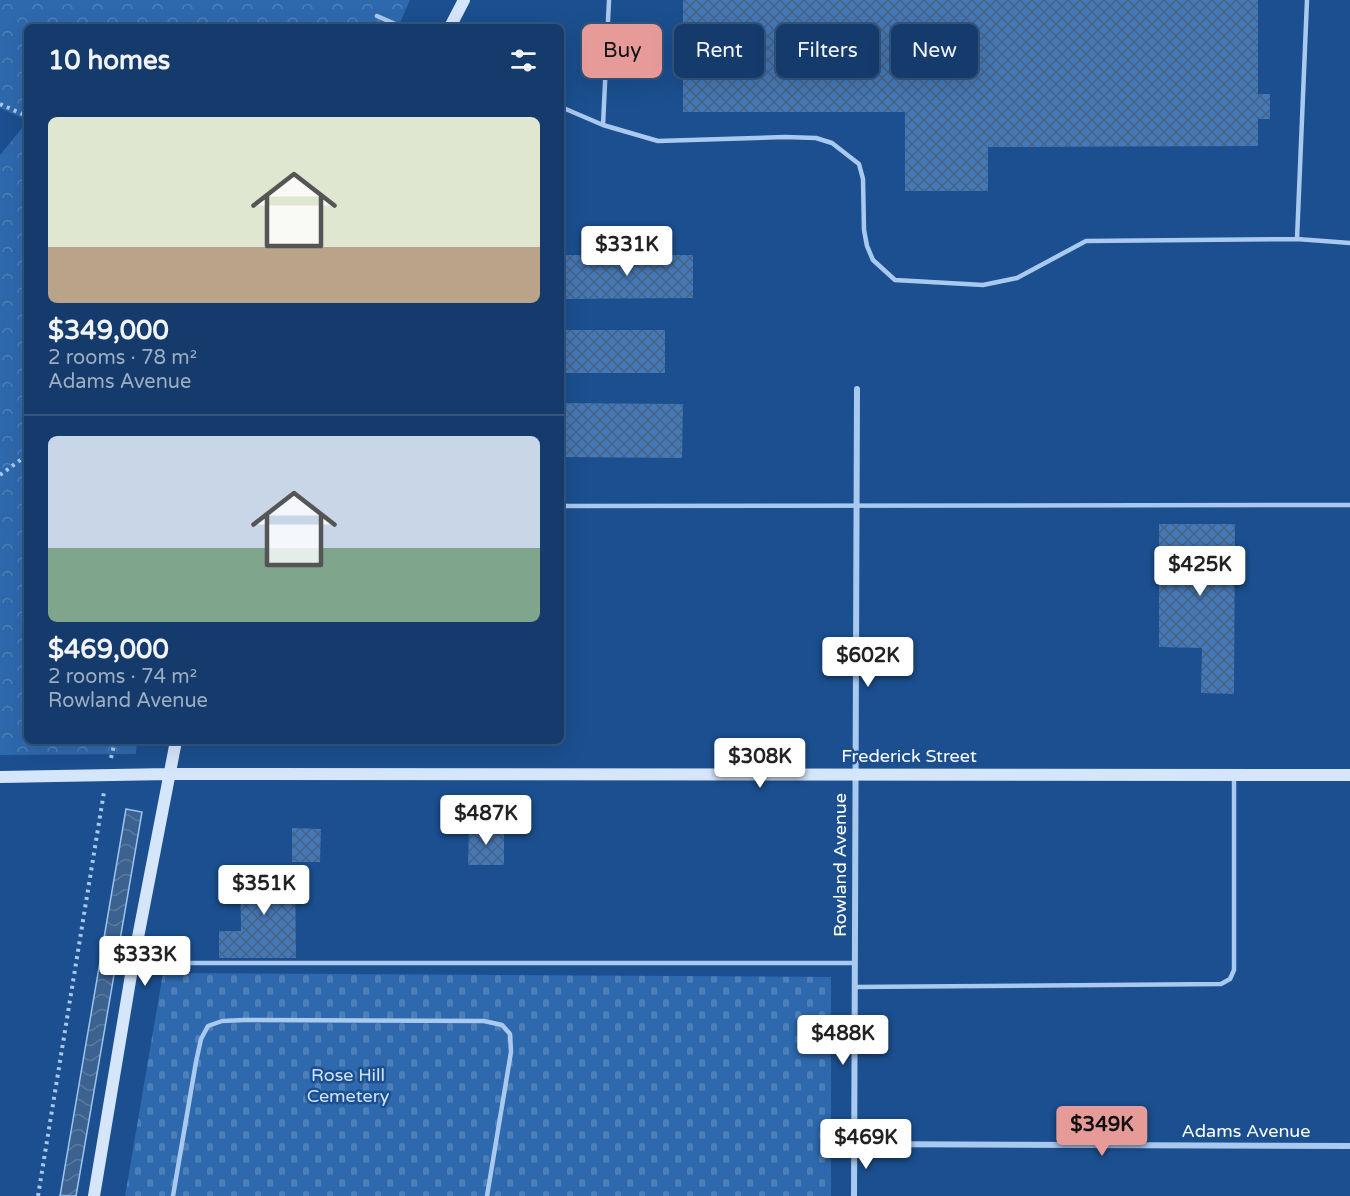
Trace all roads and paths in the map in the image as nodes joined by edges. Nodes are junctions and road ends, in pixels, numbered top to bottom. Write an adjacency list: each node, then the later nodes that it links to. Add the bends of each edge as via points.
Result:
1 (464, 0): 6 (main road)
2 (609, 0): 10 (lane)
3 (1307, 0): 11 (lane)
4 (377, 16): 5 (lane)
5 (395, 24)
6 (452, 24)
7 (0, 104): 9 (path)
8 (564, 108): 10 (lane)
9 (24, 115)
10 (603, 125): 11 (lane, via 658,141 785,137 832,143 859,164 867,246 873,260 895,280 983,285 1017,278 1086,241)
11 (1297, 239): 12 (lane)
12 (1350, 243)
13 (857, 389): 16 (street, Rowland Avenue)
14 (24, 456): 15 (path)
15 (0, 475)
16 (857, 505): 17 (lane); 18 (lane); 21 (street, Rowland Avenue)
17 (1350, 505)
18 (564, 506)
19 (175, 744): 20 (main road)
20 (169, 774): 21 (main road, Frederick Street); 24 (main road, Frederick Street); 26 (main road)
21 (856, 774): 22 (main road, Frederick Street); 27 (street, Rowland Avenue)
22 (1234, 775): 23 (main road, Frederick Street); 28 (lane, via 1234,970 1230,979 1221,984)
23 (1350, 775)
24 (107, 776): 25 (main road, Frederick Street); 31 (path)
25 (0, 777)
26 (133, 963): 27 (lane); 32 (main road)
27 (855, 963): 28 (street, Rowland Avenue)
28 (855, 987): 29 (street, Rowland Avenue)
29 (854, 1144): 30 (street, Adams Avenue); 35 (street, Rowland Avenue)
30 (1350, 1146)
31 (39, 1196)
32 (94, 1196)
33 (173, 1196): 34 (lane, via 198,1050 208,1026 244,1020 428,1020 484,1021 502,1025 510,1034 511,1052)
34 (487, 1196)
35 (854, 1196)

